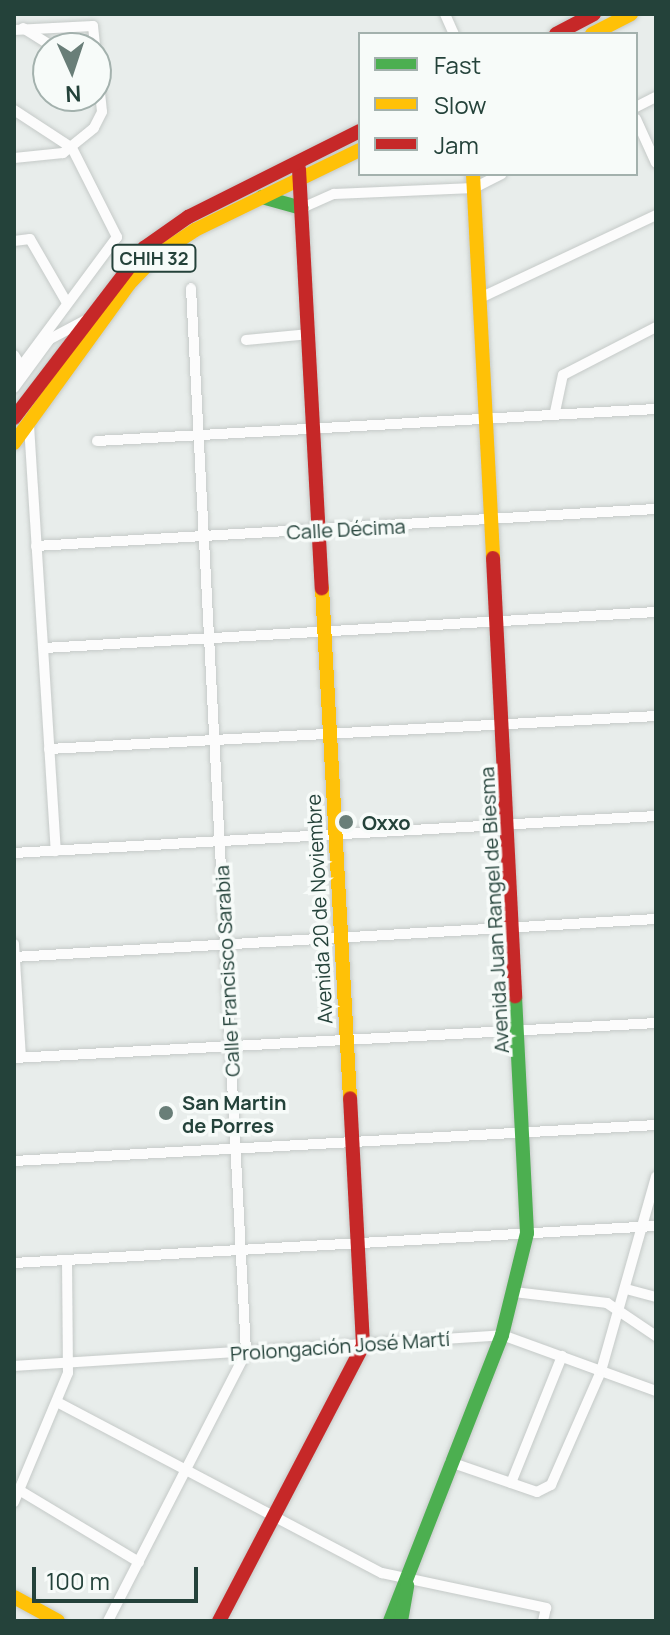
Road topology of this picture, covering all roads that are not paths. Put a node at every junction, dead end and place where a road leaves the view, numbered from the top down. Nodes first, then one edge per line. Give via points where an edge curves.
1 (594, 14) edge
2 (626, 15) edge
3 (19, 29) edge
4 (94, 32) edge
5 (560, 32) edge
6 (596, 32) edge
7 (656, 97) edge
8 (638, 106) edge
9 (14, 110) edge
10 (101, 112) edge
11 (638, 123) edge
12 (358, 132) edge
13 (72, 148) junction
14 (358, 151) edge
15 (14, 158) edge
16 (298, 161) junction
17 (656, 163) edge
18 (494, 176) edge
19 (300, 178) junction
20 (474, 181) edge
21 (261, 197) junction
22 (302, 208) junction
23 (656, 215) edge
24 (14, 241) edge
25 (191, 288) dead end
26 (480, 298) junction
27 (67, 303) junction
28 (85, 320) junction
29 (656, 327) edge
30 (310, 334) junction
31 (246, 340) dead end
32 (14, 355) edge
33 (20, 372) edge
34 (14, 388) edge
35 (25, 403) junction
36 (656, 409) edge
37 (555, 412) junction
38 (486, 416) junction
39 (14, 418) edge
40 (29, 425) junction
41 (314, 426) junction
42 (199, 435) junction
43 (97, 441) dead end
44 (14, 443) edge
45 (656, 509) edge
46 (493, 520) junction
47 (320, 530) junction
48 (205, 537) junction
49 (36, 546) junction
50 (656, 612) edge
51 (499, 621) junction
52 (325, 631) junction
53 (210, 637) junction
54 (44, 648) junction
55 (656, 716) edge
56 (505, 725) junction
57 (330, 734) junction
58 (215, 740) junction
59 (49, 749) junction
60 (656, 816) edge
61 (509, 826) junction
62 (336, 835) junction
63 (221, 842) junction
64 (56, 851) junction
65 (14, 853) edge
66 (656, 919) edge
67 (513, 928) junction
68 (340, 938) junction
69 (14, 944) edge
70 (225, 944) junction
71 (14, 957) edge
72 (656, 1023) edge
73 (520, 1029) junction
74 (345, 1040) junction
75 (230, 1046) junction
76 (18, 1058) edge
77 (656, 1125) edge
78 (524, 1132) junction
79 (352, 1143) junction
80 (237, 1147) junction
81 (14, 1161) edge
82 (656, 1177) edge
83 (656, 1226) edge
84 (643, 1227) junction
85 (527, 1233) junction
86 (358, 1243) junction
87 (242, 1250) junction
88 (67, 1260) junction
89 (14, 1263) edge
90 (626, 1289) junction
91 (514, 1292) junction
92 (656, 1297) edge
93 (620, 1308) junction
94 (502, 1335) junction
95 (656, 1336) edge
96 (363, 1345) junction
97 (246, 1352) junction
98 (562, 1356) junction
99 (69, 1362) junction
100 (14, 1366) edge
101 (601, 1371) junction
102 (656, 1391) edge
103 (57, 1402) junction
104 (450, 1462) junction
105 (187, 1472) junction
106 (511, 1483) junction
107 (19, 1490) junction
108 (14, 1502) edge
109 (275, 1519) junction
110 (139, 1562) junction
111 (406, 1582) junction
112 (14, 1597) edge
113 (58, 1621) edge
114 (108, 1621) edge
115 (219, 1621) edge
116 (380, 1621) edge
117 (390, 1621) edge
118 (401, 1621) edge
119 (543, 1621) edge

1 - 5 street
2 - 6 street
3 - 4 street via 93,26
7 - 8 street
9 - 13 street
10 - 13 street
11 - 17 street
12 - 16 street, CHIH 32
13 - 15 street via 51,156
13 - 27 street via 117,240
14 - 19 street, CHIH 32
16 - 19 street, Avenida 20 de Noviembre
16 - 28 street, CHIH 32 via 168,229 130,262
18 - 20 street
19 - 21 street, CHIH 32
19 - 22 street, Avenida 20 de Noviembre
20 - 22 street via 334,194
20 - 26 street, Avenida Juan Rangel de Biesma
21 - 22 street
21 - 40 street, CHIH 32 via 190,232 144,267
22 - 30 street, Avenida 20 de Noviembre
23 - 26 street
24 - 27 street via 27,237
25 - 42 street, Calle Francisco Sarabia
26 - 38 street, Avenida Juan Rangel de Biesma
27 - 33 street
28 - 33 street via 56,333
28 - 35 street, CHIH 32
29 - 37 street via 563,375
30 - 31 street
30 - 41 street, Avenida 20 de Noviembre
32 - 33 street
33 - 34 street
35 - 39 street, CHIH 32
35 - 40 street
36 - 37 street
37 - 38 street
38 - 41 street
38 - 46 street, Avenida Juan Rangel de Biesma
40 - 44 street, CHIH 32
40 - 49 street
41 - 42 street
41 - 47 street, Avenida 20 de Noviembre
42 - 43 street
42 - 48 street, Calle Francisco Sarabia
45 - 46 street, Calle Décima
46 - 47 street, Calle Décima
46 - 51 street, Avenida Juan Rangel de Biesma
47 - 48 street, Calle Décima
47 - 52 street, Avenida 20 de Noviembre
48 - 49 street, Calle Décima
48 - 53 street, Calle Francisco Sarabia
49 - 54 street
50 - 51 street
51 - 52 street
51 - 56 street, Avenida Juan Rangel de Biesma
52 - 53 street
52 - 57 street, Avenida 20 de Noviembre
53 - 54 street
53 - 58 street, Calle Francisco Sarabia
54 - 59 street
55 - 56 street
56 - 57 street
56 - 61 street, Avenida Juan Rangel de Biesma
57 - 58 street
57 - 62 street, Avenida 20 de Noviembre
58 - 59 street
58 - 63 street, Calle Francisco Sarabia
59 - 64 street
60 - 61 street
61 - 62 street
61 - 67 street, Avenida Juan Rangel de Biesma
62 - 63 street
62 - 68 street, Avenida 20 de Noviembre
63 - 64 street
63 - 70 street, Calle Francisco Sarabia
64 - 65 street
66 - 67 street
67 - 68 street
67 - 73 street, Avenida Juan Rangel de Biesma
68 - 70 street
68 - 74 street, Avenida 20 de Noviembre
69 - 71 street
70 - 71 street
70 - 75 street, Calle Francisco Sarabia
71 - 76 street
72 - 73 street
73 - 74 street
73 - 78 street, Avenida Juan Rangel de Biesma
74 - 75 street
74 - 79 street, Avenida 20 de Noviembre
75 - 76 street
75 - 80 street, Calle Francisco Sarabia
77 - 78 street
78 - 79 street
78 - 85 street, Avenida Juan Rangel de Biesma
79 - 80 street
79 - 86 street, Avenida 20 de Noviembre
80 - 81 street
80 - 87 street, Calle Francisco Sarabia
82 - 84 street
83 - 84 street
84 - 85 street
84 - 90 street
85 - 86 street
85 - 91 street, Avenida Juan Rangel de Biesma
86 - 87 street
86 - 96 street, Avenida 20 de Noviembre
87 - 88 street
87 - 97 street, Calle Francisco Sarabia
88 - 89 street
88 - 99 street
90 - 92 street
90 - 93 street
91 - 93 street
91 - 94 street, Avenida Juan Rangel de Biesma
93 - 95 street
93 - 101 street
94 - 96 street, Prolongación José Martí
94 - 98 street, Prolongación José Martí
94 - 104 street, Avenida Juan Rangel de Biesma
96 - 97 street, Prolongación José Martí
96 - 109 street, Avenida 20 de Noviembre
97 - 99 street, Prolongación José Martí
97 - 105 street, Calle Francisco Sarabia
98 - 101 street, Prolongación José Martí
98 - 106 street
99 - 100 street, Prolongación José Martí
99 - 103 street
101 - 102 street, Prolongación José Martí
101 - 106 street via 551,1485 539,1492
103 - 105 street
103 - 107 street
104 - 106 street
104 - 111 street, Avenida Juan Rangel de Biesma
105 - 109 street
105 - 110 street, Calle Francisco Sarabia
107 - 108 street
107 - 110 street
109 - 111 street
109 - 115 street, Avenida 20 de Noviembre
110 - 114 street, Calle Francisco Sarabia
111 - 116 street via 391,1592
111 - 117 street, Avenida Juan Rangel de Biesma
111 - 118 street via 409,1597
111 - 119 street via 546,1608
112 - 113 street

